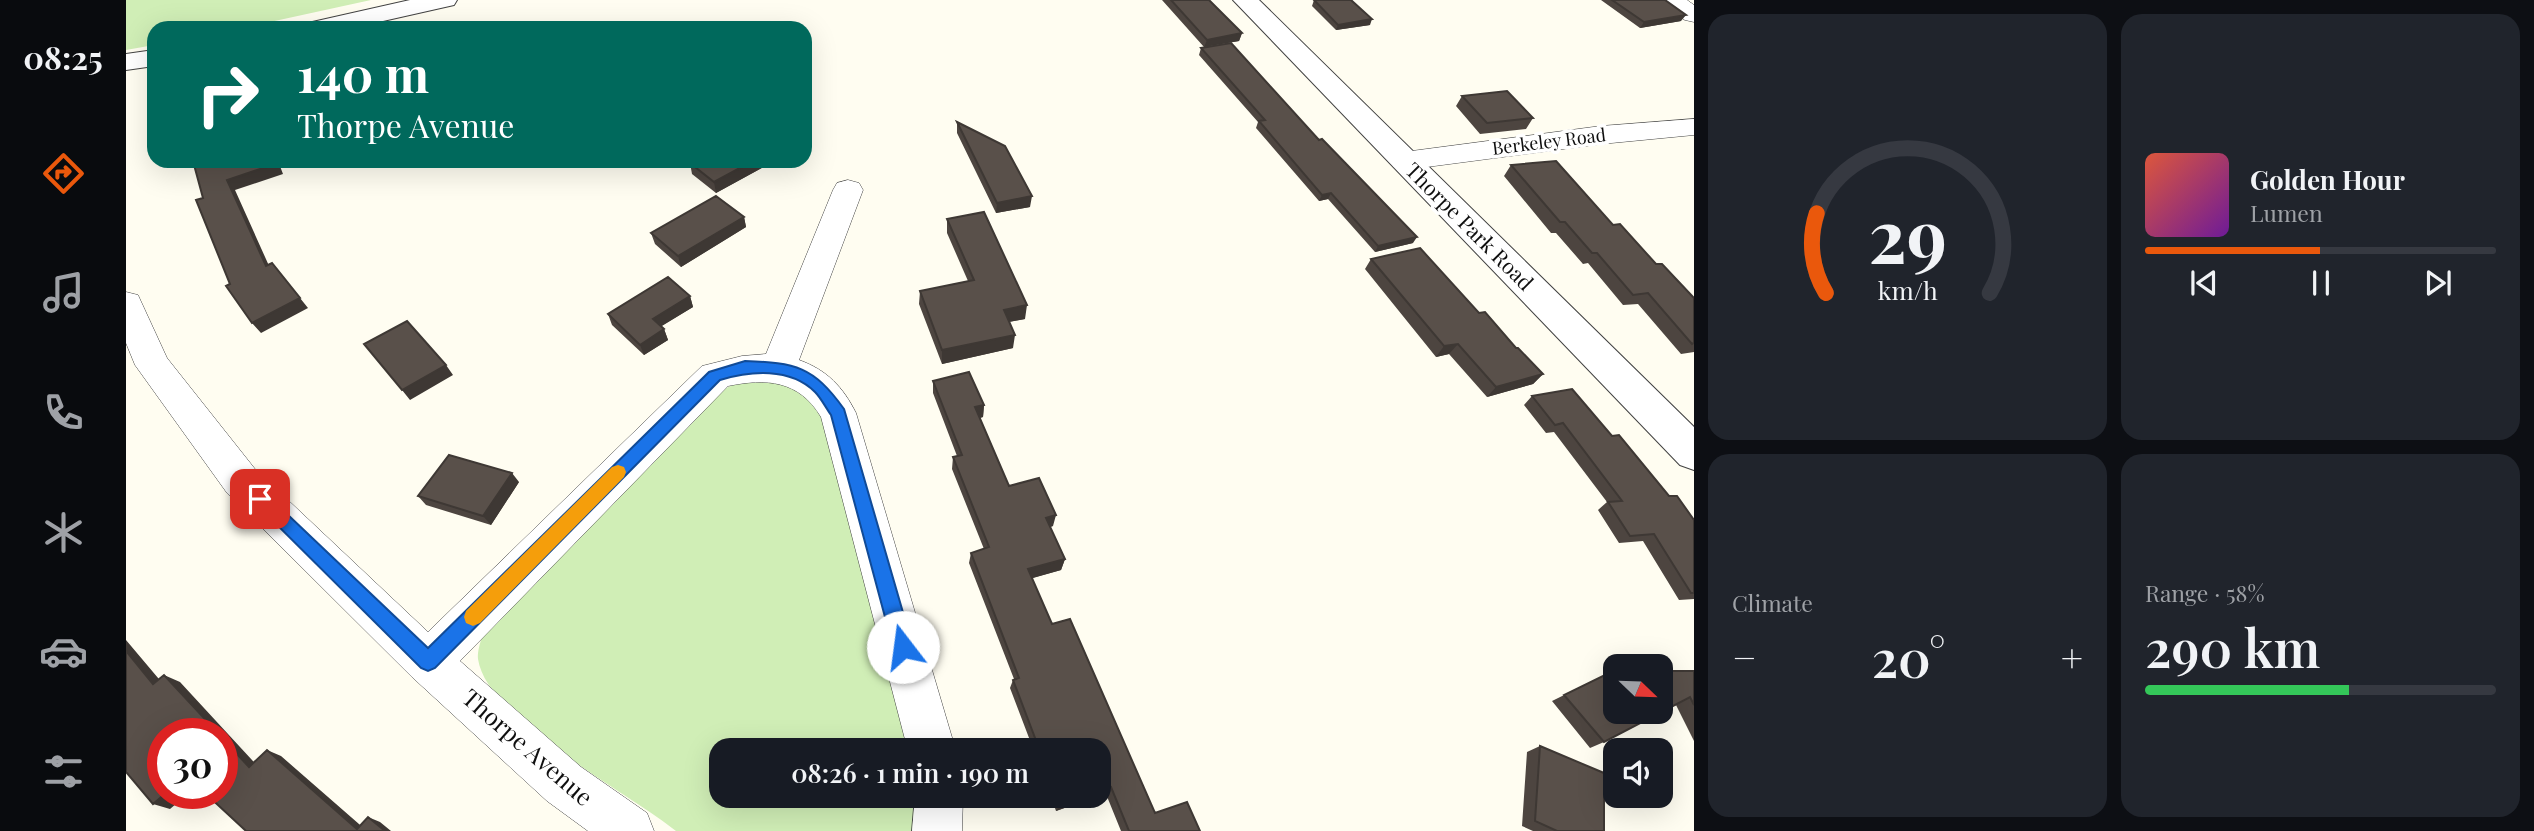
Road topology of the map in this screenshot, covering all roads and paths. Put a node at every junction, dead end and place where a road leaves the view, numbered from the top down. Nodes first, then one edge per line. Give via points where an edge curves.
1 (445, 0) edge
2 (1245, 0) edge
3 (1670, 0) edge
4 (1694, 16) edge
5 (349, 21) edge
6 (147, 59) edge
7 (126, 62) edge
8 (1694, 127) edge
9 (1404, 161) junction
10 (848, 190) dead end
11 (126, 304) edge
12 (778, 368) junction
13 (1694, 453) edge
14 (428, 662) junction
15 (928, 738) edge
16 (938, 808) edge
17 (629, 831) edge
18 (937, 831) edge

1 - 5 street
2 - 9 street, Thorpe Park Road
3 - 4 street
6 - 7 street
8 - 9 street, Berkeley Road
9 - 13 street, Thorpe Park Road
10 - 12 street
11 - 14 street, Thorpe Avenue via 153,365 241,481
12 - 14 street via 745,366 715,376
12 - 15 street via 796,372 820,387 838,413
14 - 17 street, Thorpe Avenue via 564,784
16 - 18 street

